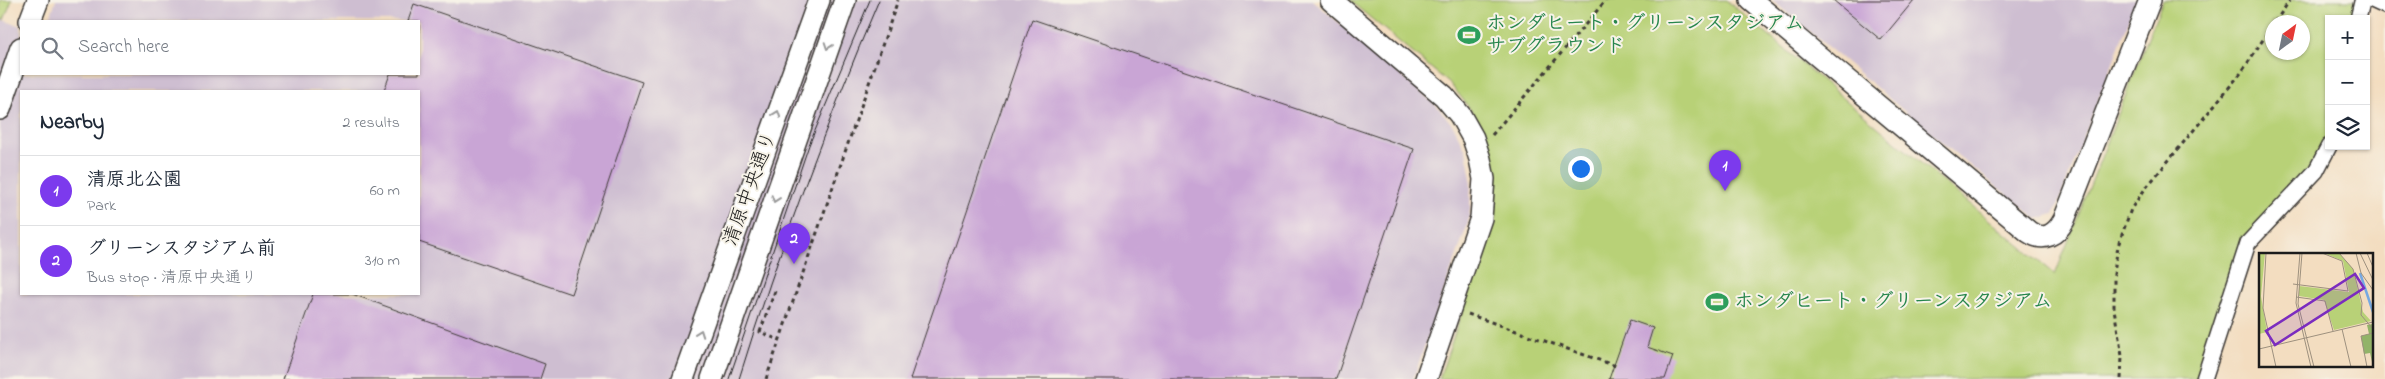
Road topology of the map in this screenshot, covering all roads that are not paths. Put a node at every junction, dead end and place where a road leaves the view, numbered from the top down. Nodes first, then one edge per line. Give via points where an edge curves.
1 (38, 0) edge
2 (818, 0) edge
3 (845, 0) edge
4 (1331, 0) edge
5 (1751, 0) edge
6 (2150, 0) edge
7 (2364, 0) edge
8 (2372, 0) edge
9 (2385, 6) edge
10 (2359, 15) edge
11 (30, 20) edge
12 (20, 51) edge
13 (0, 109) edge
14 (2327, 150) edge
15 (683, 379) edge
16 (712, 379) edge
17 (1426, 379) edge
18 (2204, 379) edge

1 - 11 street
15 -> 2 street, 清原中央通り
3 -> 16 street, 清原中央通り
4 - 17 street via 1444,96 1460,115 1480,159 1484,189 1481,218
5 - 6 street via 2029,232 2043,238 2053,234 2064,220
7 - 10 street
8 - 9 street
12 - 13 street
14 - 18 street via 2316,171 2248,243

